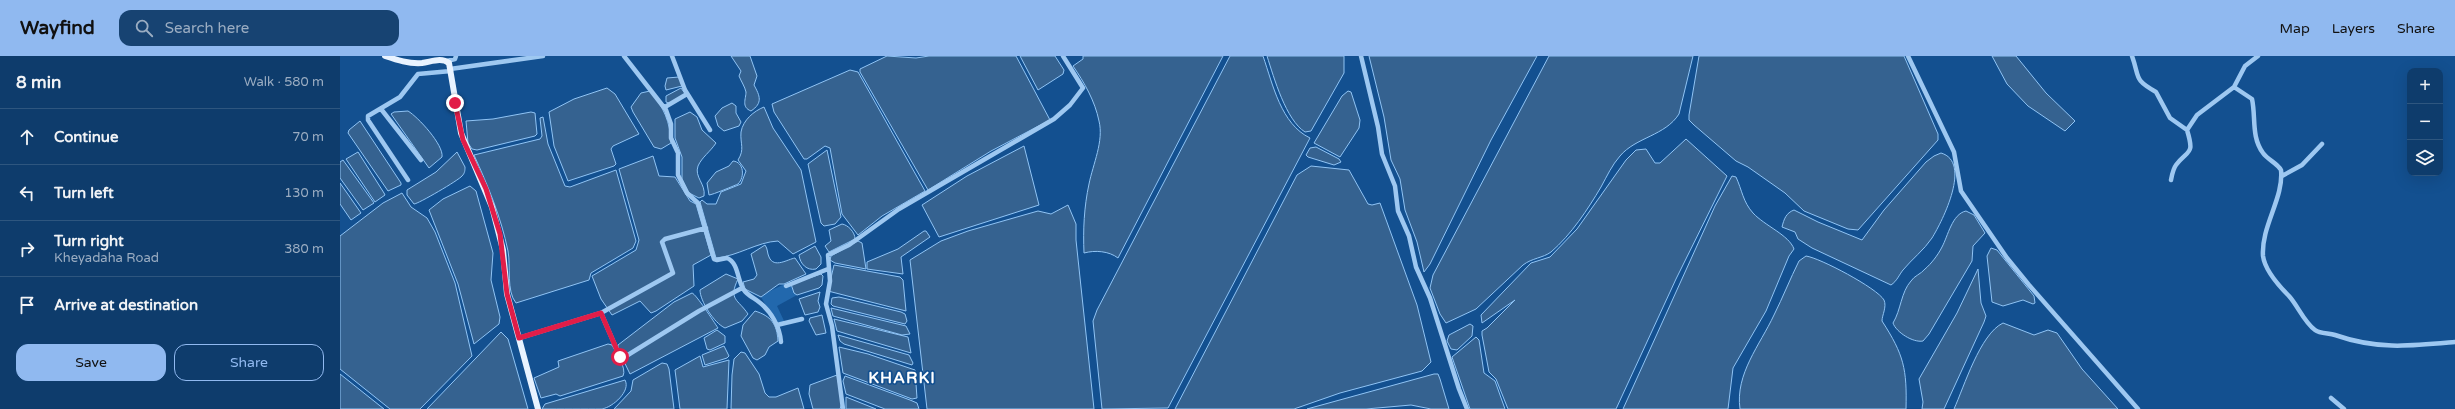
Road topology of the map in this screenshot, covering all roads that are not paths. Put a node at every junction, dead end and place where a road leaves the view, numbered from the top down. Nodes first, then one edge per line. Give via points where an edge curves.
1 (385, 56) edge
2 (456, 56) edge
3 (542, 56) edge
4 (624, 56) edge
5 (672, 56) edge
6 (1063, 56) edge
7 (1361, 56) edge
8 (1908, 56) edge
9 (2132, 56) edge
10 (2258, 56) edge
11 (449, 66) junction
12 (2234, 87) junction
13 (687, 94) junction
14 (665, 107) junction
15 (380, 109) junction
16 (710, 130) dead end
17 (2187, 130) junction
18 (2322, 144) dead end
19 (421, 160) dead end
20 (2282, 176) junction
21 (408, 180) dead end
22 (2171, 180) dead end
23 (706, 228) junction
24 (828, 269) junction
25 (786, 286) dead end
26 (742, 288) junction
27 (601, 313) junction
28 (802, 319) dead end
29 (777, 326) junction
30 (519, 338) junction
31 (782, 342) dead end
32 (2455, 342) edge
33 (2331, 398) dead end
34 (538, 409) edge
35 (843, 409) edge
36 (1467, 409) edge
37 (2138, 409) edge
38 (2344, 409) edge

1 - 11 main road via 415,63 442,60
2 - 11 street
3 - 11 street
4 - 14 street
5 - 13 street
6 - 24 street via 1083,88 1060,115 882,219 849,245 828,255
7 - 36 street via 1382,154 1395,186 1398,211 1409,236 1416,267 1430,298 1458,389
8 - 37 street via 1954,152 1961,191 2007,258
9 - 17 street via 2140,82 2156,92 2170,118
10 - 12 street via 2245,66
11 - 15 street via 418,74 400,97
11 - 30 main road via 460,133 486,189 500,234 507,294
12 - 17 street via 2197,115
12 - 20 street via 2252,99 2258,143 2263,154 2280,168
13 - 14 street
13 - 16 street
14 - 23 street via 671,138 678,153 678,175 687,193 698,203
15 - 19 street
15 - 21 street via 370,114 368,120
17 - 22 street via 2190,151 2175,166
18 - 20 street via 2302,165
20 - 32 street via 2266,226 2263,256 2279,286 2295,303 2312,328 2347,340 2383,347
23 - 26 street via 714,259 727,258 732,261
23 - 27 street via 665,239 662,242 673,273
24 - 25 street
24 - 35 street via 830,282 826,304 832,326
26 - 27 street via 698,311 623,358 620,357
26 - 29 street via 762,304
27 - 30 street
28 - 29 street
29 - 31 street
30 - 34 main road
33 - 38 street

